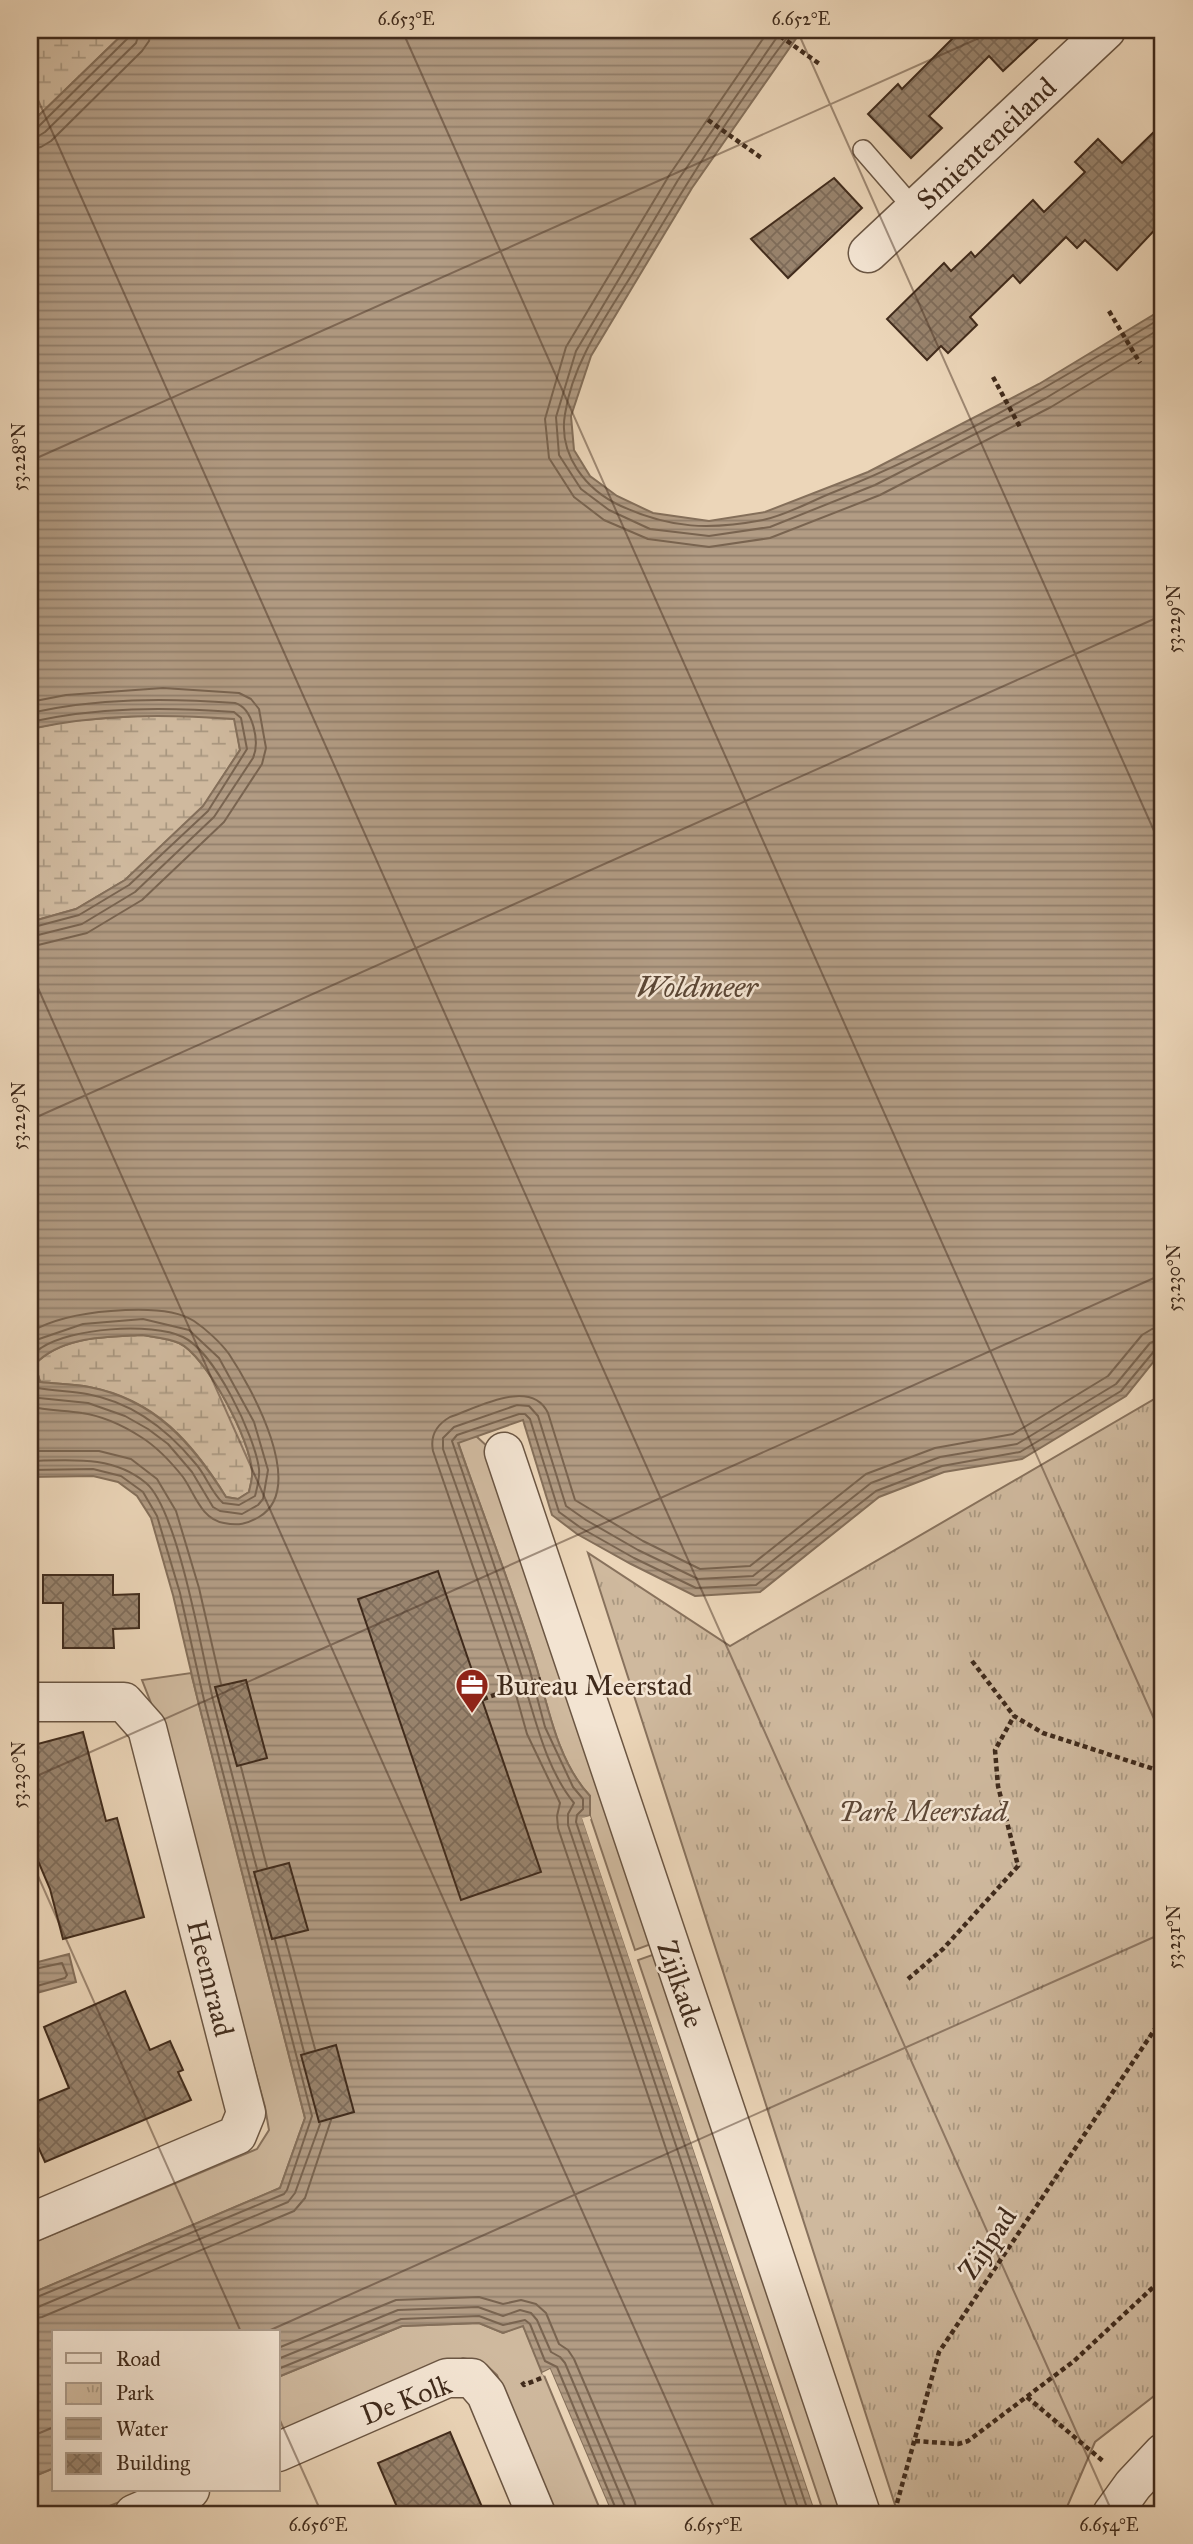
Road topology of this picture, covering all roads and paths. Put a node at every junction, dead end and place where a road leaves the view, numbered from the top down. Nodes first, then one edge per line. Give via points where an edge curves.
1 (1104, 30) edge
2 (773, 32) dead end
3 (821, 65) dead end
4 (708, 120) dead end
5 (863, 150) dead end
6 (763, 159) dead end
7 (915, 209) junction
8 (868, 253) dead end
9 (1109, 311) dead end
10 (1140, 363) dead end
11 (993, 377) dead end
12 (1021, 429) dead end
13 (504, 1452) dead end
14 (972, 1661) dead end
15 (539, 1680) dead end
16 (483, 1699) dead end
17 (30, 1702) edge
18 (1014, 1716) junction
19 (1163, 1772) edge
20 (908, 1979) dead end
21 (1163, 2017) edge
22 (30, 2223) edge
23 (1163, 2278) edge
24 (1027, 2397) junction
25 (915, 2441) junction
26 (280, 2451) edge
27 (1163, 2453) edge
28 (1108, 2466) dead end
29 (185, 2492) edge
30 (879, 2511) edge
31 (134, 2514) edge
32 (536, 2514) edge
33 (1112, 2514) edge

1 - 7 street, Smienteneiland
2 - 3 path
4 - 6 path
5 - 7 lane
7 - 8 street, Smienteneiland
9 - 10 path
11 - 12 path
13 - 30 street, Zijlkade
14 - 18 path
15 - 16 path
17 - 22 street, Heemraad via 124,1702 147,1728 246,2113 237,2135
18 - 19 path via 1043,1733
18 - 20 path via 995,1750 998,1787 1018,1866 943,1949
21 - 25 path, Zijlpad via 939,2352
23 - 24 path via 1074,2361
24 - 25 path via 968,2441
24 - 28 path
25 - 30 path, Zijlpad
26 - 32 street, De Kolk via 447,2378 472,2378 486,2395
27 - 33 street
29 - 31 street

